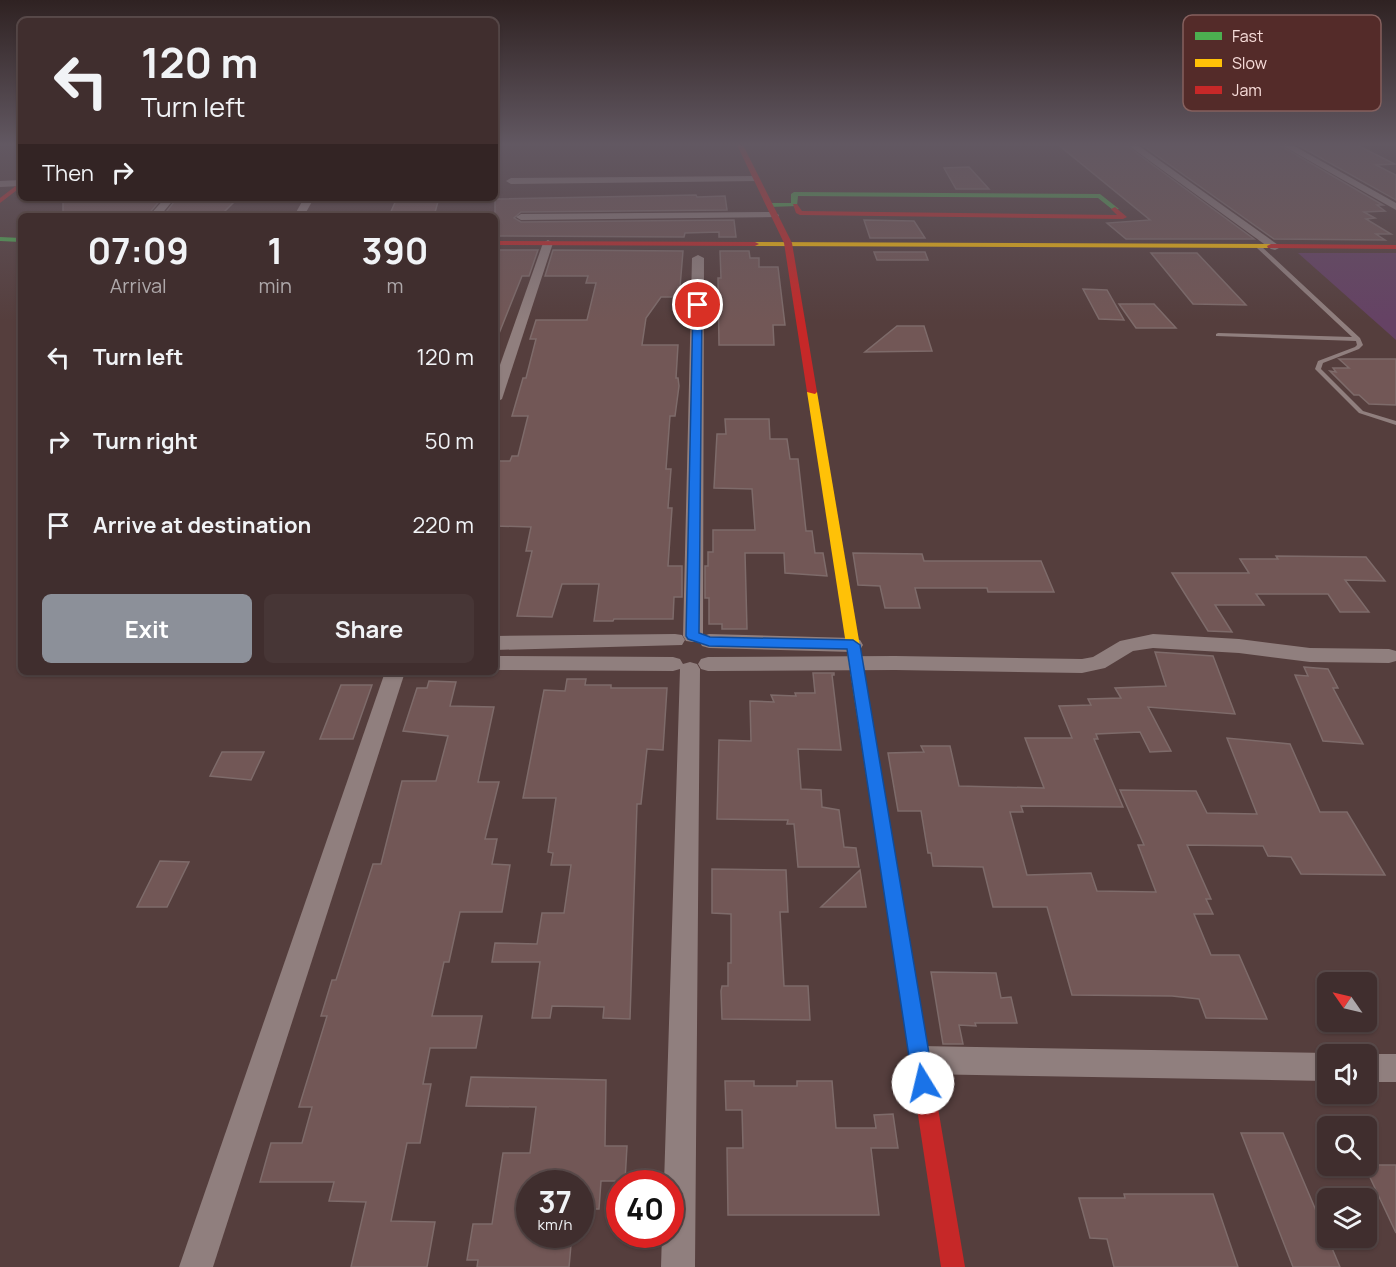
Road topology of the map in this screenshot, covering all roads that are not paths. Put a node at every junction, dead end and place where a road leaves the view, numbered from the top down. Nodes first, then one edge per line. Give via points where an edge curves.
1 (768, 202) edge
2 (1107, 202) edge
3 (1212, 202) edge
4 (795, 205) joint
5 (772, 210) junction
6 (521, 217) dead end
7 (0, 239) edge
8 (18, 240) edge
9 (498, 243) edge
10 (548, 243) junction
11 (788, 243) junction
12 (1258, 247) junction
13 (1275, 247) junction
14 (1396, 247) edge
15 (698, 258) dead end
16 (1218, 335) dead end
17 (1358, 339) junction
18 (498, 390) edge
19 (1396, 423) edge
20 (692, 639) junction
21 (498, 643) edge
22 (776, 643) junction
23 (854, 654) junction
24 (1389, 656) dead end
25 (498, 663) edge
26 (778, 663) junction
27 (690, 666) junction
28 (394, 675) edge
29 (920, 1060) junction
30 (1317, 1067) edge
31 (1377, 1068) edge
32 (1396, 1068) edge
33 (196, 1267) edge
34 (678, 1267) edge
35 (953, 1267) edge

1 - 5 street
2 - 4 street via 1123,217 800,213
3 - 13 street
4 - 5 street
5 - 6 street
5 - 11 street
7 - 8 street
9 - 10 street
10 - 11 street
10 - 18 street
11 - 12 street
11 - 23 street
12 - 13 street
12 - 17 lane
13 - 14 street
15 - 20 street
16 - 17 lane
17 - 19 lane via 1357,348 1320,362 1318,369 1361,412
20 - 21 street
20 - 22 street
20 - 27 street via 716,653
20 - 27 street via 667,652 668,658
22 - 23 street
22 - 26 street
23 - 24 street via 1082,666 1098,663 1127,646 1153,641 1310,655
23 - 26 street
23 - 29 street
25 - 27 street
26 - 27 street
27 - 34 street
28 - 33 street
29 - 30 street
29 - 35 street
31 - 32 street

